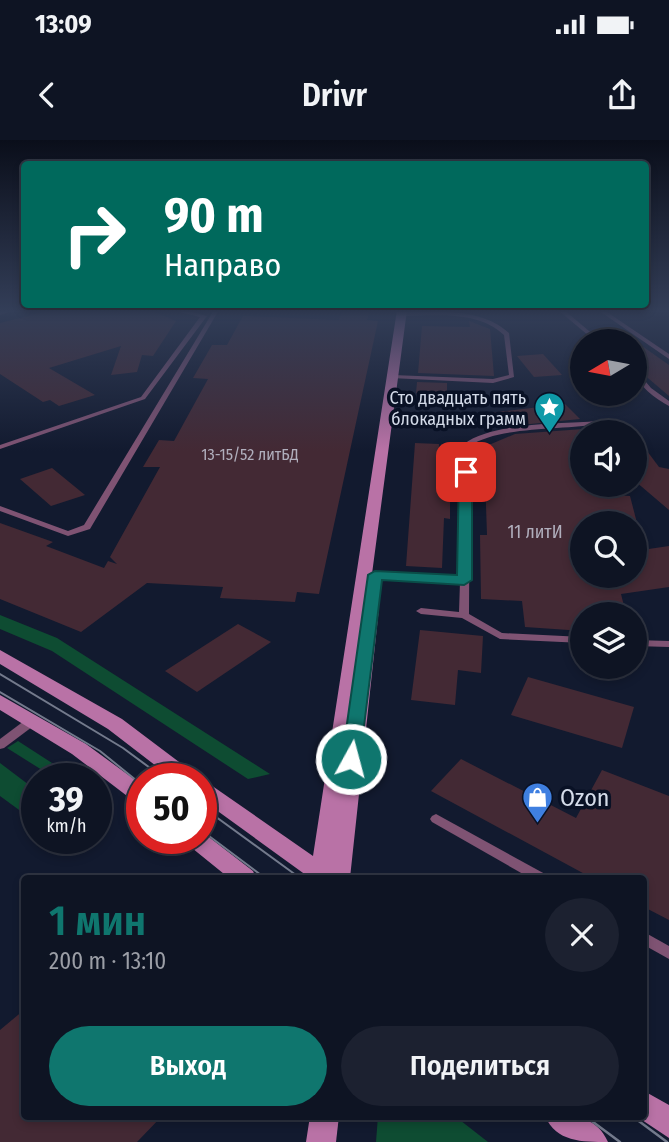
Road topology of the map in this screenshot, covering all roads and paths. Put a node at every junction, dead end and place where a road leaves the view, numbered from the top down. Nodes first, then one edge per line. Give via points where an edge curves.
1 (173, 357) edge
2 (189, 357) edge
3 (400, 357) edge
4 (510, 357) edge
5 (397, 377) junction
6 (648, 388) edge
7 (669, 404) edge
8 (570, 425) edge
9 (0, 447) edge
10 (0, 508) edge
11 (369, 575) junction
12 (464, 580) junction
13 (421, 611) dead end
14 (464, 615) junction
15 (570, 639) edge
16 (647, 643) edge
17 (669, 644) edge
18 (0, 656) edge
19 (0, 701) edge
20 (32, 720) junction
21 (0, 745) edge
22 (167, 763) edge
23 (126, 784) edge
24 (217, 799) edge
25 (436, 819) dead end
26 (215, 854) edge
27 (241, 875) edge
28 (323, 875) edge
29 (326, 875) edge
30 (535, 875) edge
31 (647, 940) edge
32 (669, 953) edge
33 (647, 1107) edge
34 (324, 1120) edge
35 (564, 1120) edge
36 (669, 1123) edge
37 (321, 1142) edge
38 (593, 1142) edge

1 - 9 lane via 143,398
2 - 10 lane via 87,527 68,534
3 - 5 main road
4 - 5 lane via 512,376 493,381
5 - 11 main road
6 - 7 lane
8 - 12 lane via 493,432 470,439 466,446
11 - 12 lane
11 - 29 main road
12 - 14 lane
13 - 14 lane
14 - 15 lane via 500,636
16 - 17 lane
18 - 22 main road via 115,724
19 - 20 main road
20 - 21 lane
20 - 23 main road
24 - 28 main road
25 - 30 lane
26 - 27 main road
31 - 32 lane
33 - 36 main road
34 - 37 main road
35 - 38 main road

